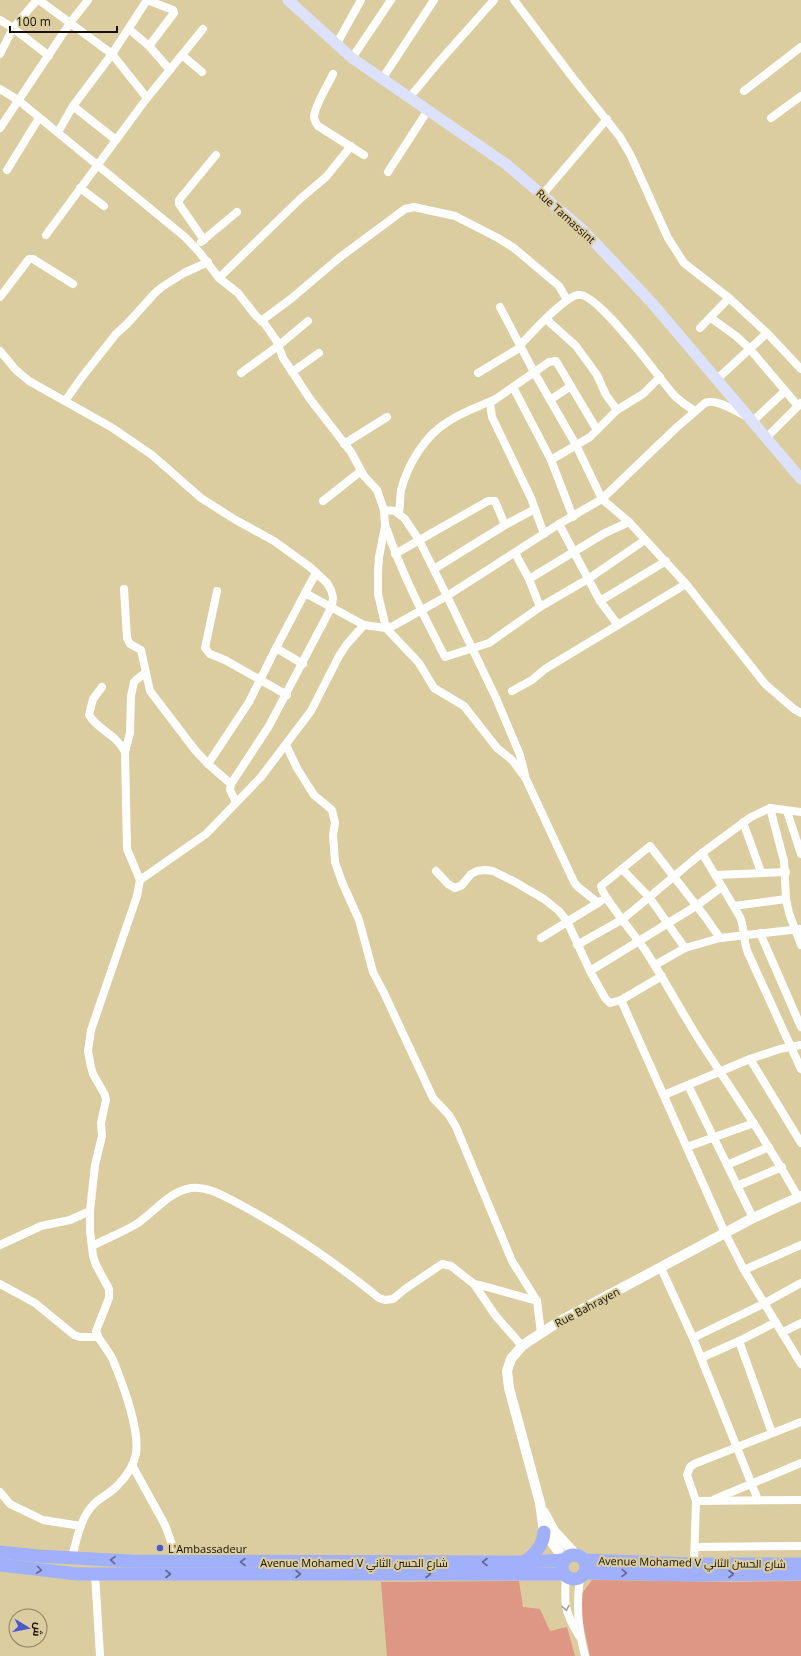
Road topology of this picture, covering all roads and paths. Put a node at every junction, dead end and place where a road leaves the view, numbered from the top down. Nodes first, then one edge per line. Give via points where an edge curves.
1 (38, 0) edge
2 (88, 0) edge
3 (288, 0) edge
4 (361, 0) edge
5 (391, 0) edge
6 (434, 0) edge
7 (494, 0) edge
8 (514, 0) edge
9 (0, 20) edge
10 (70, 23) junction
11 (13, 28) junction
12 (129, 29) junction
13 (203, 29) dead end
14 (336, 44) junction
15 (149, 46) junction
16 (801, 47) edge
17 (0, 54) edge
18 (112, 54) junction
19 (182, 55) junction
20 (48, 56) junction
21 (352, 58) junction
22 (170, 70) junction
23 (202, 72) dead end
24 (333, 74) dead end
25 (382, 80) junction
26 (0, 89) edge
27 (744, 91) dead end
28 (801, 96) edge
29 (147, 98) junction
30 (409, 98) junction
31 (18, 100) junction
32 (73, 106) junction
33 (428, 110) junction
34 (39, 118) junction
35 (771, 118) dead end
36 (606, 119) junction
37 (0, 128) edge
38 (58, 132) junction
39 (116, 140) junction
40 (351, 146) junction
41 (364, 154) dead end
42 (216, 155) dead end
43 (97, 164) junction
44 (7, 170) dead end
45 (388, 172) dead end
46 (80, 188) junction
47 (543, 194) junction
48 (104, 206) dead end
49 (237, 212) dead end
50 (46, 235) dead end
51 (204, 240) junction
52 (194, 247) junction
53 (208, 262) junction
54 (219, 278) junction
55 (73, 284) dead end
56 (0, 297) edge
57 (728, 298) junction
58 (567, 300) junction
59 (500, 307) dead end
60 (711, 318) junction
61 (546, 319) junction
62 (261, 321) junction
63 (308, 321) dead end
64 (700, 328) dead end
65 (768, 333) junction
66 (278, 346) junction
67 (520, 346) junction
68 (749, 348) junction
69 (0, 351) edge
70 (319, 353) dead end
71 (801, 368) edge
72 (292, 372) junction
73 (534, 372) junction
74 (241, 373) dead end
75 (478, 373) dead end
76 (660, 377) junction
77 (716, 380) junction
78 (571, 386) junction
79 (513, 387) junction
80 (785, 391) junction
81 (493, 400) junction
82 (550, 400) junction
83 (65, 401) junction
84 (799, 405) edge
85 (617, 410) junction
86 (695, 411) junction
87 (387, 417) dead end
88 (751, 420) junction
89 (597, 430) junction
90 (766, 438) junction
91 (344, 444) junction
92 (576, 445) junction
93 (550, 460) junction
94 (361, 471) junction
95 (801, 479) edge
96 (602, 499) junction
97 (323, 501) dead end
98 (535, 509) junction
99 (384, 510) junction
100 (399, 514) junction
101 (573, 517) junction
102 (629, 522) junction
103 (505, 524) junction
104 (559, 524) junction
105 (385, 526) junction
106 (544, 534) junction
107 (418, 540) junction
108 (645, 540) junction
109 (515, 552) junction
110 (574, 553) junction
111 (395, 554) junction
112 (666, 561) junction
113 (434, 569) junction
114 (316, 572) junction
115 (588, 578) junction
116 (529, 579) junction
117 (686, 584) junction
118 (124, 589) dead end
119 (217, 591) dead end
120 (305, 593) junction
121 (447, 596) junction
122 (600, 601) junction
123 (332, 606) junction
124 (540, 608) junction
125 (422, 611) junction
126 (364, 625) junction
127 (618, 625) junction
128 (386, 628) junction
129 (472, 647) junction
130 (276, 648) junction
131 (303, 664) junction
132 (145, 673) junction
133 (259, 679) junction
134 (102, 687) dead end
135 (512, 691) dead end
136 (286, 695) junction
137 (801, 713) edge
138 (286, 745) junction
139 (125, 752) junction
140 (208, 764) junction
141 (526, 779) junction
142 (231, 784) junction
143 (236, 802) junction
144 (770, 808) junction
145 (787, 811) junction
146 (801, 812) edge
147 (743, 822) junction
148 (702, 854) junction
149 (801, 854) edge
150 (622, 869) junction
151 (436, 871) dead end
152 (761, 872) junction
153 (786, 872) junction
154 (716, 875) junction
155 (673, 878) junction
156 (140, 880) junction
157 (722, 887) junction
158 (648, 897) junction
159 (607, 899) junction
160 (786, 899) junction
161 (597, 902) junction
162 (696, 906) junction
163 (734, 906) junction
164 (623, 919) junction
165 (567, 921) junction
166 (666, 923) junction
167 (798, 929) edge
168 (760, 933) junction
169 (744, 935) junction
170 (541, 938) dead end
171 (720, 938) junction
172 (638, 940) junction
173 (577, 945) junction
174 (801, 945) edge
175 (685, 948) junction
176 (655, 965) junction
177 (590, 971) junction
178 (662, 976) junction
179 (621, 1000) junction
180 (801, 1027) edge
181 (801, 1045) edge
182 (790, 1047) junction
183 (750, 1059) junction
184 (801, 1068) edge
185 (720, 1073) junction
186 (688, 1085) junction
187 (664, 1095) junction
188 (754, 1123) junction
189 (715, 1138) junction
190 (801, 1143) edge
191 (686, 1147) junction
192 (769, 1147) junction
193 (728, 1165) junction
194 (782, 1167) junction
195 (737, 1186) junction
196 (800, 1196) edge
197 (90, 1211) junction
198 (753, 1218) junction
199 (726, 1233) junction
200 (0, 1244) edge
201 (801, 1245) edge
202 (92, 1246) junction
203 (661, 1268) junction
204 (744, 1270) junction
205 (801, 1283) edge
206 (0, 1284) edge
207 (474, 1284) junction
208 (537, 1301) junction
209 (763, 1304) junction
210 (776, 1322) junction
211 (801, 1323) edge
212 (782, 1332) junction
213 (541, 1333) junction
214 (98, 1337) junction
215 (693, 1338) junction
216 (739, 1341) junction
217 (522, 1346) junction
218 (701, 1358) junction
219 (801, 1364) edge
220 (801, 1422) edge
221 (772, 1433) junction
222 (737, 1448) junction
223 (801, 1463) edge
224 (132, 1465) junction
225 (750, 1484) junction
226 (0, 1492) edge
227 (758, 1500) junction
228 (801, 1500) edge
229 (696, 1501) junction
230 (711, 1501) junction
231 (540, 1503) junction
232 (81, 1526) junction
233 (544, 1532) junction
234 (801, 1546) edge
235 (695, 1547) junction
236 (0, 1552) edge
237 (72, 1557) junction
238 (178, 1562) junction
239 (524, 1562) junction
240 (694, 1564) junction
241 (801, 1564) edge
242 (0, 1565) edge
243 (578, 1565) junction
244 (95, 1574) junction
245 (801, 1574) edge
246 (565, 1575) junction
247 (580, 1636) junction
248 (100, 1656) edge
249 (585, 1656) edge

1 - 10 street
1 - 11 street
2 - 10 street
3 - 14 main road, Rue Tamassint
4 - 14 street
5 - 21 street
6 - 25 street
7 - 30 street
8 - 36 street
9 - 11 street
10 - 18 street
10 - 20 street
11 - 17 street
11 - 20 street
12 - 15 street
12 - 15 street via 147,0 173,10 172,18
12 - 18 street
13 - 19 street
14 - 21 main road, Rue Tamassint
15 - 22 street
16 - 27 street
18 - 29 street
18 - 32 street
19 - 22 street
19 - 23 street
20 - 31 street
21 - 25 main road, Rue Tamassint
22 - 29 street
24 - 40 street via 314,117 318,126
25 - 30 main road, Rue Tamassint
26 - 31 street
28 - 35 street
29 - 39 street
30 - 33 main road, Rue Tamassint
31 - 34 street
31 - 37 street
32 - 38 street
32 - 39 street
33 - 45 street
33 - 47 main road, Rue Tamassint via 506,164
34 - 38 street
34 - 44 street
36 - 47 street
36 - 57 street via 631,156 673,248 684,263
38 - 43 street
39 - 43 street
40 - 41 street
40 - 54 street via 326,177
42 - 51 street via 179,200 179,204
43 - 46 street
43 - 52 street
46 - 48 street
46 - 50 street
47 - 77 main road, Rue Tamassint via 584,230 652,303
49 - 51 street
51 - 52 street
52 - 53 street
53 - 54 street
53 - 83 street via 184,273 154,294 116,334
54 - 62 street via 238,293
55 - 56 street via 29,259
57 - 60 street
57 - 65 street
58 - 61 street
58 - 62 street via 559,286 514,248 498,238 455,216 414,207 405,209 351,249
58 - 76 street via 580,294 602,308
59 - 67 street
60 - 64 street
60 - 68 street
61 - 67 street
61 - 85 street via 576,346 597,375 606,395
62 - 66 street
63 - 66 street
65 - 68 street
65 - 71 street
66 - 72 street
66 - 74 street
67 - 73 street
67 - 75 street
68 - 77 street
68 - 80 street
69 - 83 street via 29,381
70 - 72 street
72 - 91 street
73 - 78 street via 549,362 556,361
73 - 79 street
73 - 82 street
76 - 85 street via 643,394
76 - 86 street via 674,395
77 - 88 main road, Rue Tamassint
78 - 82 street
78 - 89 street
79 - 81 street
79 - 93 street
80 - 84 street
80 - 88 street
81 - 98 street via 490,403 492,417
81 - 100 street via 448,421 416,454 401,491
82 - 92 street
83 - 114 street via 111,427 146,451 201,498 274,542
84 - 90 street
85 - 89 street
86 - 88 street via 710,400
86 - 96 street
87 - 91 street
88 - 90 main road, Rue Tamassint
89 - 92 street
90 - 95 main road, Rue Tamassint
91 - 94 street
92 - 93 street
92 - 96 street
93 - 101 street
94 - 97 street
94 - 99 street via 377,490
96 - 101 street
96 - 102 street
98 - 103 street
98 - 106 street
99 - 100 street
99 - 105 street
100 - 107 street
101 - 104 street
102 - 108 street
102 - 110 street via 605,533
103 - 107 street via 496,501 488,501
103 - 113 street
104 - 106 street
104 - 110 street
105 - 111 street
105 - 128 street via 379,557 378,594
106 - 109 street
107 - 111 street
107 - 113 street
108 - 112 street
108 - 115 street
109 - 116 street
109 - 121 street
110 - 115 street
110 - 116 street
111 - 125 street
112 - 117 street
112 - 122 street
113 - 121 street
114 - 120 street
114 - 123 street via 331,590
115 - 122 street
115 - 124 street
116 - 124 street
117 - 127 street
117 - 137 street via 765,684
118 - 132 street via 127,638 130,644 141,650
119 - 133 street via 205,648 210,654
120 - 123 street
120 - 130 street
121 - 125 street
121 - 129 street
122 - 127 street
123 - 126 street
123 - 131 street
124 - 129 street via 489,643
125 - 128 street
125 - 129 street via 445,657
126 - 128 street
126 - 138 street via 340,656 311,711
127 - 135 street
128 - 141 street via 419,663 434,688 464,706 497,748 512,760
129 - 141 street via 520,754
130 - 131 street
130 - 133 street
131 - 136 street
132 - 139 street via 136,680 131,696 130,733
132 - 140 street via 150,691
133 - 136 street
133 - 140 street via 249,702
134 - 139 street via 94,699 89,715 98,726 120,743
136 - 142 street
138 - 143 street via 261,777
138 - 208 street via 314,795 332,810 335,823 334,862 359,920 373,972 433,1098 456,1127 512,1261
139 - 156 street via 127,849
140 - 142 street
141 - 161 street via 574,882
142 - 143 street via 230,790
143 - 156 street via 206,834
144 - 145 street
144 - 147 street
144 - 153 street
145 - 146 street
145 - 149 street
147 - 148 street
147 - 152 street
148 - 154 street
148 - 155 street
150 - 155 street via 650,846
150 - 158 street
150 - 159 street via 602,886
151 - 165 street via 455,888 477,871 493,872 544,899
152 - 153 street
152 - 154 street
153 - 160 street
154 - 157 street
155 - 158 street
155 - 162 street
156 - 197 street via 137,896 88,1042 93,1074 106,1100
157 - 162 street
157 - 163 street
158 - 164 street
158 - 166 street
159 - 161 street
159 - 164 street
160 - 163 street
160 - 167 street via 789,913
161 - 165 street
162 - 166 street
162 - 171 street
163 - 169 street via 742,922
164 - 172 street
164 - 173 street
165 - 170 street
165 - 173 street
166 - 172 street
166 - 175 street
167 - 168 street
167 - 174 street
168 - 169 street
168 - 180 street
169 - 171 street
169 - 182 street via 748,953
171 - 175 street
172 - 176 street
172 - 177 street
173 - 177 street
175 - 176 street
176 - 178 street
177 - 179 street via 607,1001 613,1003
178 - 179 street
178 - 185 street
179 - 187 street
181 - 182 street
182 - 183 street
182 - 184 street
183 - 185 street
183 - 190 street
185 - 186 street
185 - 188 street
186 - 187 street
186 - 189 street
187 - 191 street
188 - 189 street
188 - 192 street
189 - 191 street
189 - 193 street
191 - 199 street
192 - 193 street
192 - 194 street
193 - 195 street
194 - 195 street
194 - 196 street
195 - 198 street
196 - 198 street, Rue Bahrayen
197 - 200 street via 70,1220 41,1226
197 - 202 street
198 - 199 street, Rue Bahrayen
199 - 203 street, Rue Bahrayen
199 - 204 street
201 - 204 street
202 - 207 street via 138,1223 176,1194 190,1188 203,1188 212,1190 262,1216 316,1249 379,1298 393,1299 442,1264 451,1266
202 - 214 street via 96,1266 108,1289 109,1298 96,1331
203 - 213 street, Rue Bahrayen
203 - 215 street
204 - 209 street
205 - 209 street
206 - 214 street via 35,1303 74,1335
207 - 208 street
207 - 217 street via 495,1315
208 - 213 street
209 - 210 street
209 - 215 street
210 - 212 street
210 - 216 street
211 - 212 street
212 - 219 street
213 - 217 street, Rue Bahrayen
214 - 224 street via 112,1358 132,1419 136,1438 136,1454
215 - 218 street
216 - 218 street
216 - 221 street
217 - 231 street, Rue Bahrayen via 511,1359 506,1371
218 - 222 street
220 - 221 street
221 - 222 street
222 - 225 street
222 - 229 street via 690,1467 687,1475
223 - 225 street
224 - 232 street via 128,1475 115,1489 94,1504
224 - 238 street via 165,1525
225 - 227 street
225 - 230 street
226 - 232 street via 10,1504 43,1520
227 - 228 street
227 - 230 street
229 - 230 street
229 - 235 street
231 - 233 street, Rue Bahrayen
231 - 243 street, Rue Bahrayen via 554,1531
232 - 237 street
233 - 239 highway via 542,1544
233 - 243 street, Rue Bahrayen
234 - 235 street
235 - 240 street
236 - 237 highway, Avenue Mohamed V شارع الحسن الثاني
238 -> 237 highway, Avenue Mohamed V شارع الحسن الثاني
239 -> 238 highway, Avenue Mohamed V شارع الحسن الثاني
239 - 243 highway, Avenue Mohamed V شارع الحسن الثاني
240 - 241 highway, Avenue Mohamed V شارع الحسن الثاني
240 - 243 highway, Avenue Mohamed V شارع الحسن الثاني
242 -> 244 highway, Avenue Mohamed V شارع الحسن الثاني
243 -> 245 highway, Avenue Mohamed V شارع الحسن الثاني via 692,1575
243 - 246 highway via 562,1567
243 - 247 street
244 -> 246 highway, Avenue Mohamed V شارع الحسن الثاني
244 - 248 street
246 -> 247 street via 568,1618
247 - 249 street

